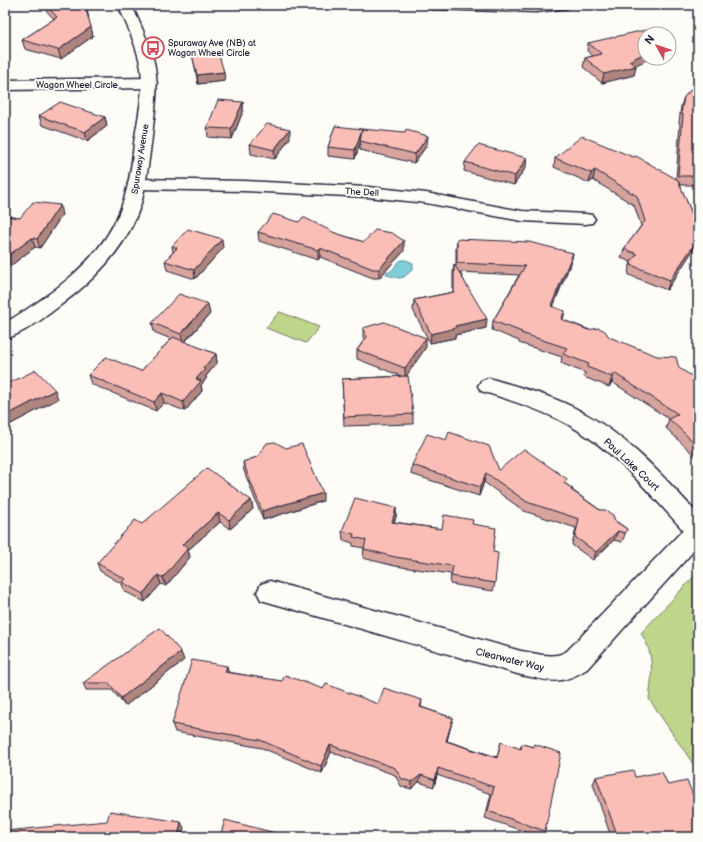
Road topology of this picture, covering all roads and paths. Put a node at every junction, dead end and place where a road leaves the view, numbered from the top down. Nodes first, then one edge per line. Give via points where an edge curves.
1 (125, 5) edge
2 (432, 5) edge
3 (563, 5) edge
4 (149, 84) junction
5 (5, 85) edge
6 (136, 184) junction
7 (586, 218) dead end
8 (5, 332) edge
9 (490, 386) dead end
10 (698, 530) edge
11 (270, 592) dead end

1 - 4 street, Spuraway Avenue via 147,61
2 - 3 street via 536,8
4 - 5 street, Wagon Wheel Circle
4 - 6 street, Spuraway Avenue
6 - 7 street, The Dell via 368,192 426,198 522,216
6 - 8 street, Spuraway Avenue via 126,220 106,251 58,297
9 - 10 street, Paul Lake Court via 548,406 588,427 619,450
10 - 11 street, Clearwater Way via 577,660 566,667 555,669 521,663

